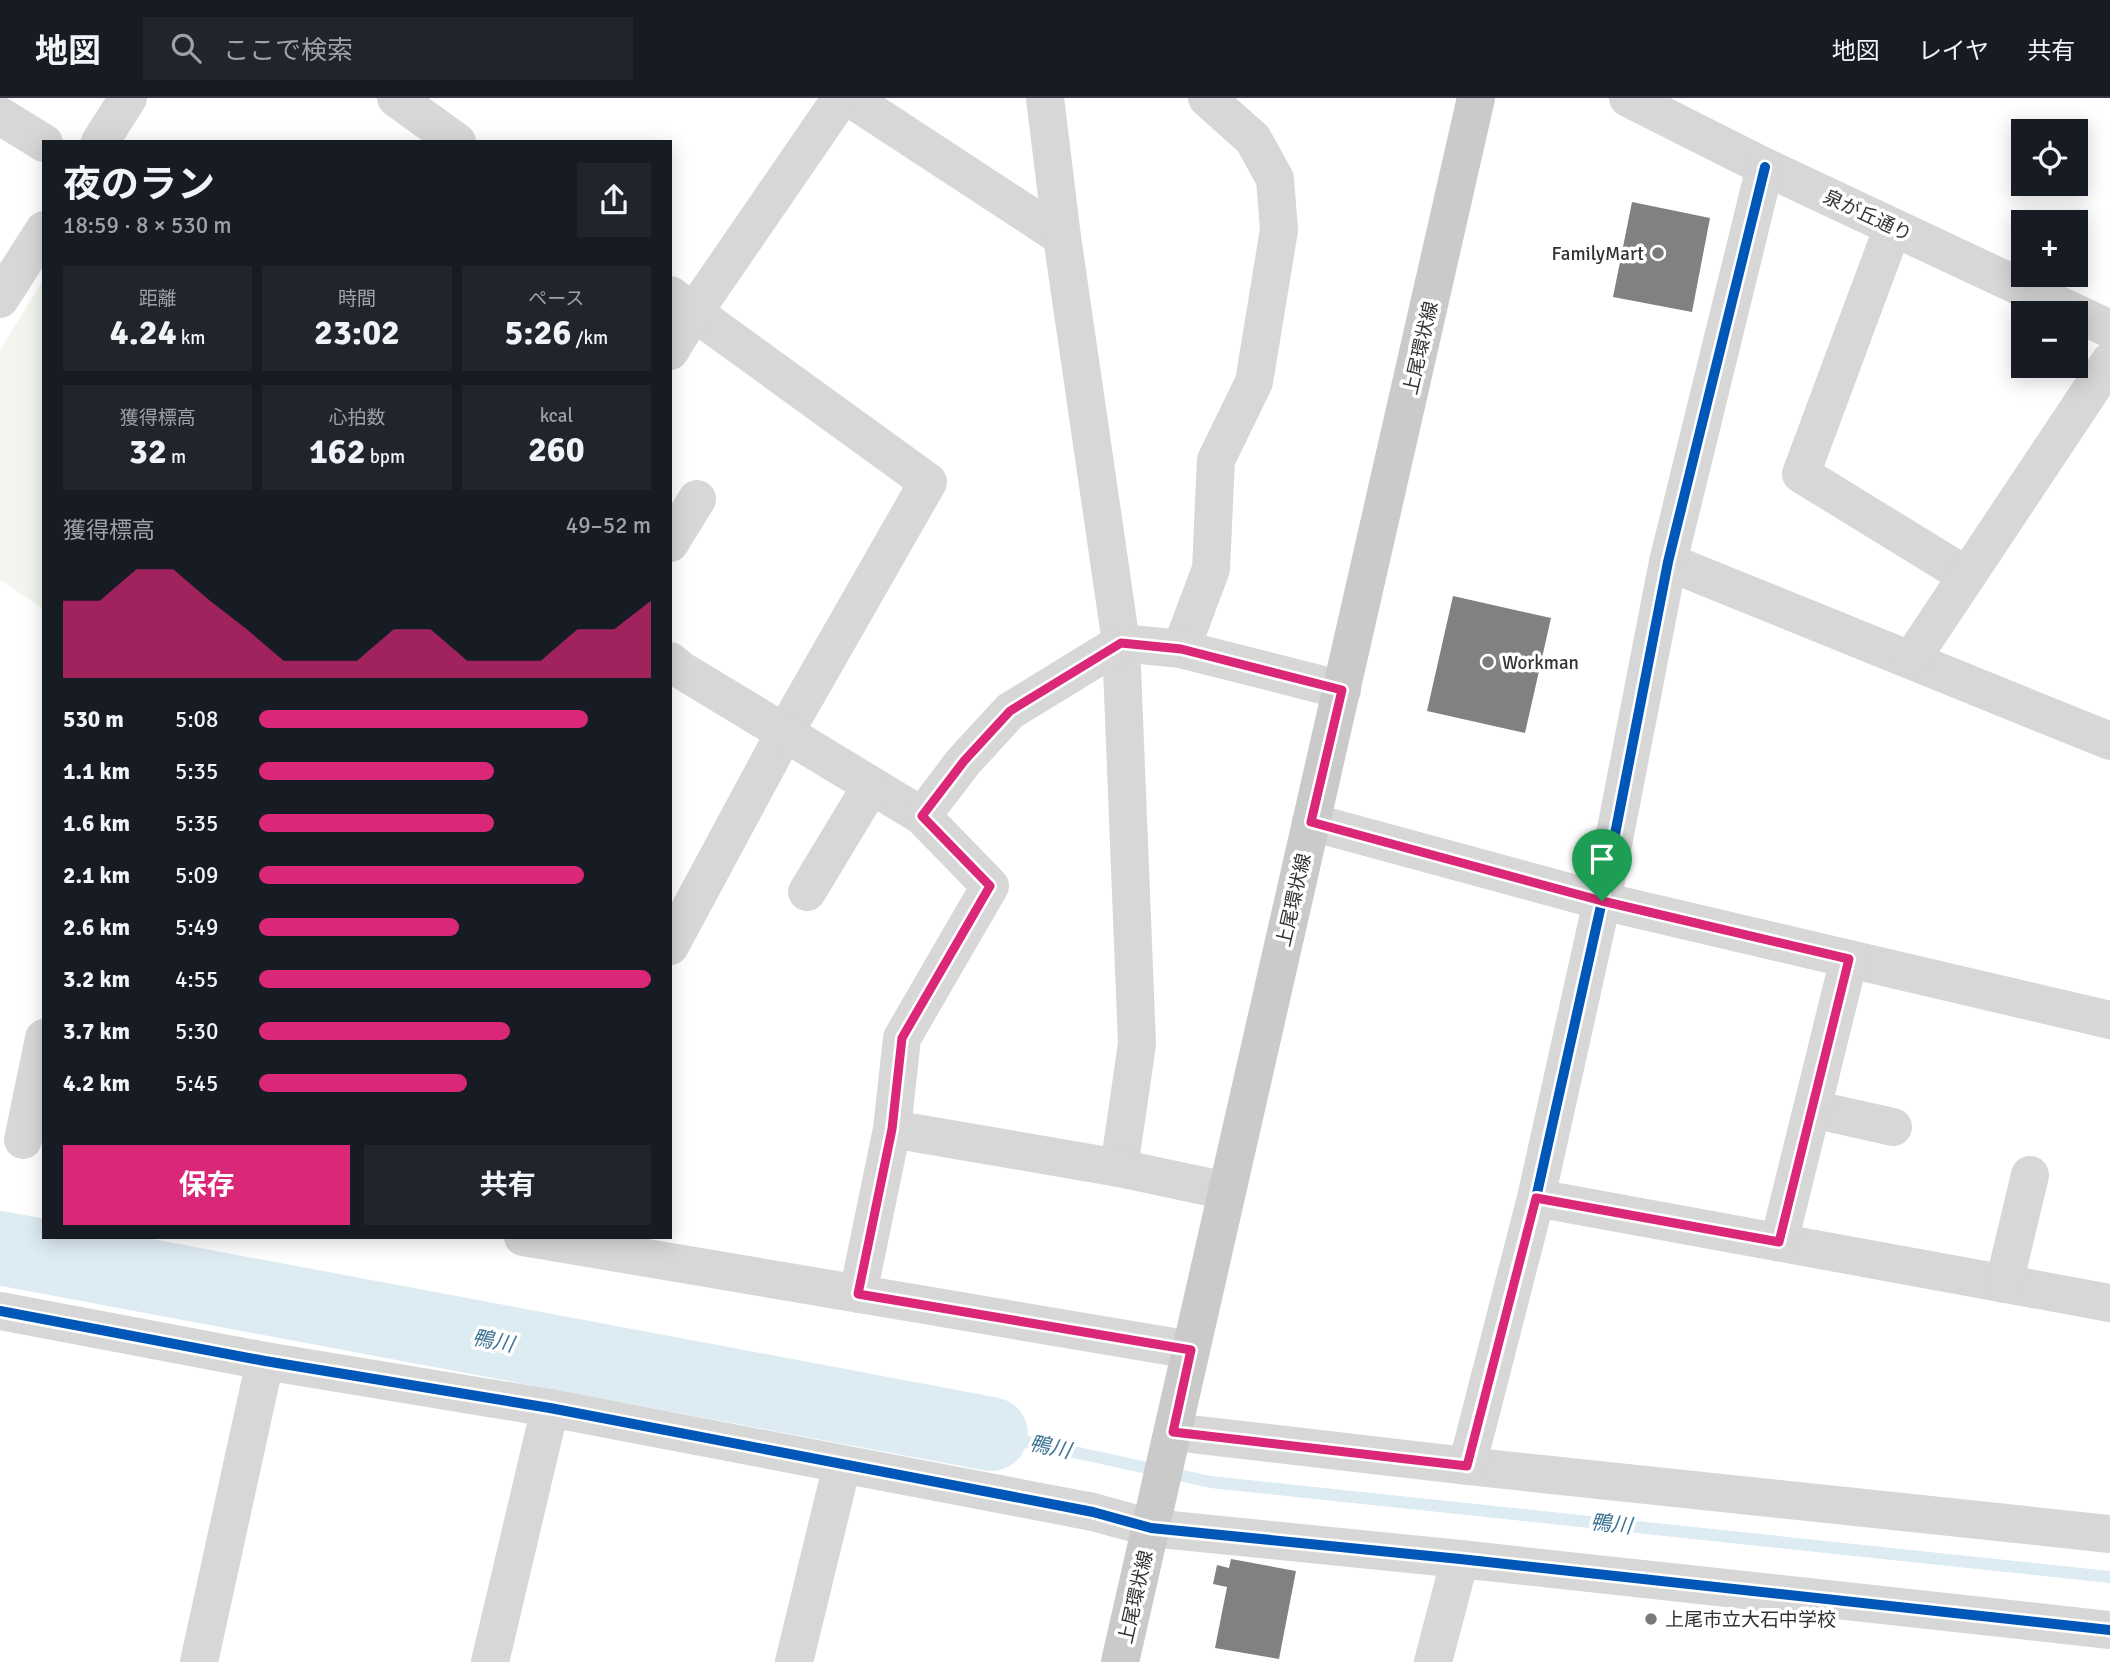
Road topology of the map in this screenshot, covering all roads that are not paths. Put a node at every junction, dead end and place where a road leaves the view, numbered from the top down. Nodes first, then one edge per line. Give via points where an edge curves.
1 (128, 98) edge
2 (396, 98) edge
3 (841, 98) edge
4 (850, 98) edge
5 (1045, 98) edge
6 (1207, 98) edge
7 (1476, 98) edge
8 (1628, 98) edge
9 (0, 116) edge
10 (101, 140) edge
11 (454, 140) edge
12 (42, 142) edge
13 (1765, 166) junction
14 (1893, 227) junction
15 (42, 233) edge
16 (1062, 237) junction
17 (0, 299) edge
18 (682, 304) edge
19 (2107, 317) edge
20 (672, 343) edge
21 (2110, 361) edge
22 (697, 499) dead end
23 (672, 540) edge
24 (1668, 562) junction
25 (1967, 576) junction
26 (1121, 643) junction
27 (1181, 649) junction
28 (1910, 660) junction
29 (672, 663) edge
30 (1342, 690) junction
31 (2106, 728) edge
32 (784, 734) junction
33 (871, 786) junction
34 (922, 816) junction
35 (1311, 822) junction
36 (807, 892) dead end
37 (1602, 901) junction
38 (672, 942) edge
39 (1849, 959) junction
40 (2110, 1020) edge
41 (42, 1047) edge
42 (1812, 1109) junction
43 (1893, 1127) dead end
44 (892, 1129) junction
45 (22, 1140) edge
46 (1119, 1168) junction
47 (2030, 1175) dead end
48 (1227, 1191) junction
49 (1536, 1198) junction
50 (545, 1239) edge
51 (1779, 1242) junction
52 (588, 1243) edge
53 (2004, 1284) junction
54 (858, 1294) junction
55 (2110, 1303) edge
56 (0, 1311) edge
57 (1191, 1350) junction
58 (265, 1361) junction
59 (550, 1408) junction
60 (1173, 1432) junction
61 (842, 1465) junction
62 (1467, 1466) junction
63 (1151, 1528) junction
64 (2110, 1534) edge
65 (1460, 1559) junction
66 (2110, 1630) edge
67 (199, 1662) edge
68 (490, 1662) edge
69 (794, 1662) edge
70 (1120, 1662) edge
71 (1433, 1662) edge

1 - 10 street
2 - 11 street
3 - 18 street
4 - 16 street
5 - 16 street
6 - 27 street via 1253,139 1270,169 1279,230 1254,382 1216,460 1211,569
7 - 30 main road, 上尾環状線
8 - 13 street, 泉が丘通り
9 - 12 street
13 - 14 street, 泉が丘通り
13 - 24 street
14 - 19 street, 泉が丘通り
14 - 25 street via 1801,474
15 - 17 street
16 - 26 street
18 - 20 street
18 - 32 street via 928,482
21 - 25 street
22 - 23 street
24 - 28 street
24 - 37 street
25 - 28 street
26 - 27 street
26 - 34 street via 1010,711
26 - 46 street via 1137,1044
27 - 30 street
28 - 31 street
29 - 32 street
30 - 35 main road, 上尾環状線
32 - 33 street
32 - 38 street
33 - 34 street
33 - 36 street
34 - 44 street via 990,886 902,1038
35 - 37 street
35 - 48 main road, 上尾環状線
37 - 39 street
37 - 49 street
39 - 40 street
39 - 42 street
41 - 45 street
42 - 43 street
42 - 51 street
44 - 46 street
44 - 54 street
46 - 48 street
47 - 53 street
48 - 57 main road, 上尾環状線
49 - 51 street
49 - 62 street
50 - 52 street
51 - 53 street
52 - 54 street
53 - 55 street
54 - 57 street
56 - 58 street
57 - 60 main road, 上尾環状線
58 - 59 street
58 - 67 street
59 - 61 street
59 - 68 street
60 - 62 street
60 - 63 main road, 上尾環状線
61 - 63 street via 1093,1512
61 - 69 street
62 - 64 street
63 - 65 street
63 - 70 main road, 上尾環状線
65 - 66 street
65 - 71 street

